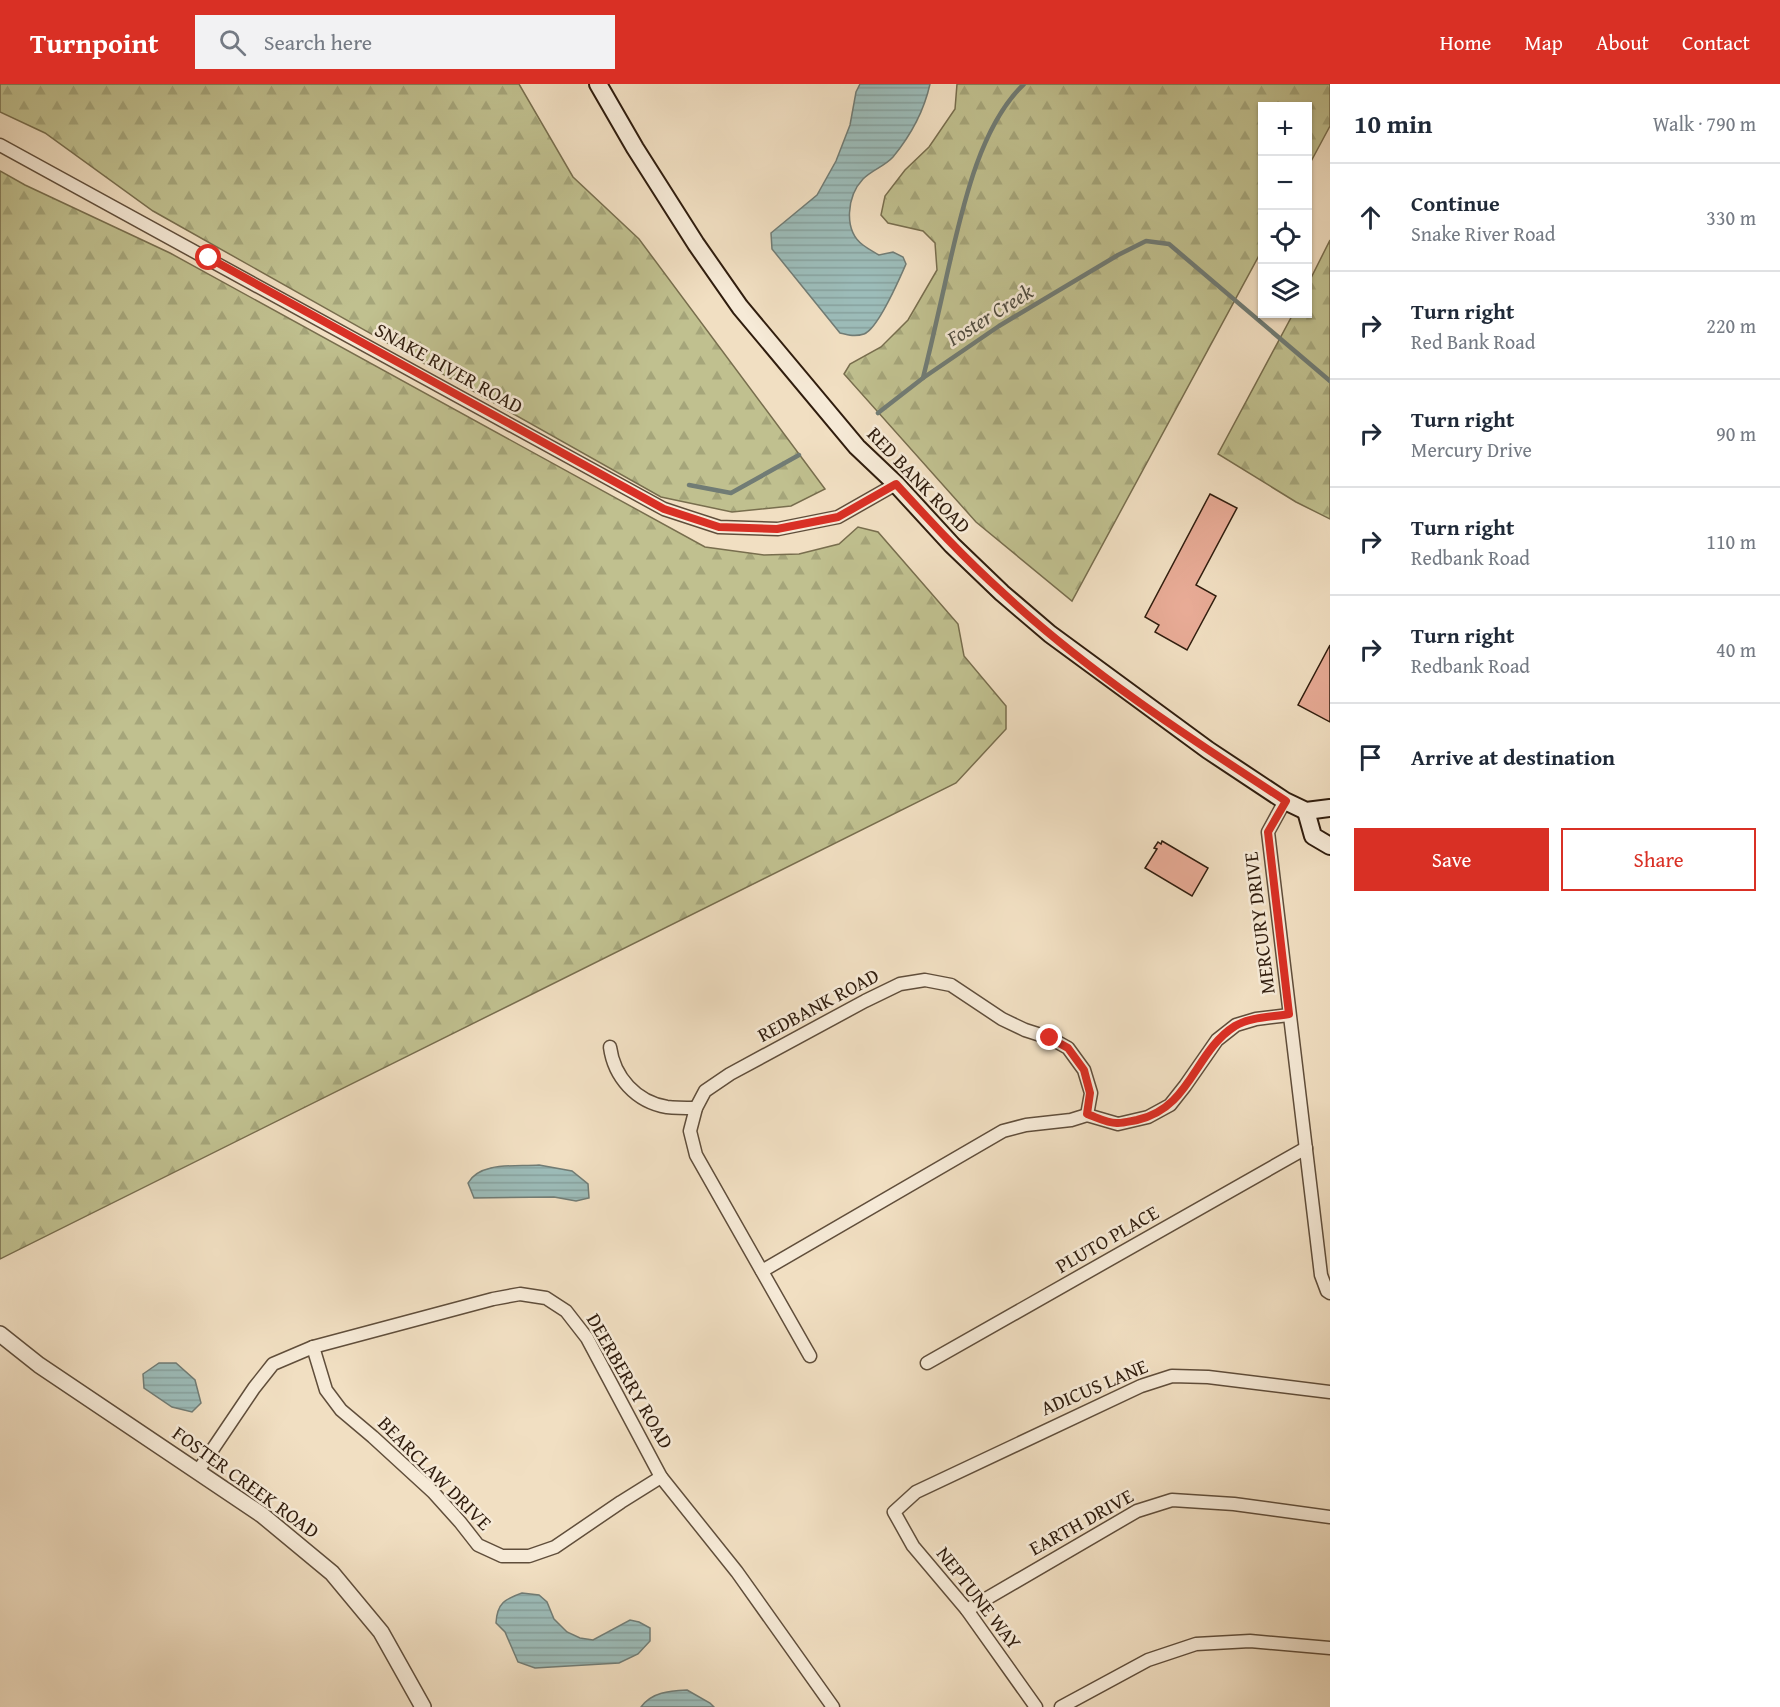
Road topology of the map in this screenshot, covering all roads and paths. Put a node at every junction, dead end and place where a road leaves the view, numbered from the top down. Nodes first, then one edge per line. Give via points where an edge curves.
1 (598, 84) edge
2 (0, 145) edge
3 (896, 484) junction
4 (1286, 801) junction
5 (1330, 808) edge
6 (1306, 811) junction
7 (1330, 846) edge
8 (1289, 1014) junction
9 (610, 1047) dead end
10 (696, 1108) junction
11 (1087, 1114) junction
12 (1306, 1148) junction
13 (762, 1271) junction
14 (1330, 1293) edge
15 (0, 1334) edge
16 (314, 1347) junction
17 (810, 1356) dead end
18 (927, 1363) dead end
19 (1330, 1392) edge
20 (198, 1471) junction
21 (662, 1477) junction
22 (894, 1512) joint
23 (1330, 1517) edge
24 (967, 1610) junction
25 (1330, 1648) edge
26 (423, 1707) edge
27 (833, 1707) edge
28 (1036, 1707) edge
29 (1061, 1707) edge

1 - 3 main road, RED BANK ROAD via 634,148 740,307 857,447
2 - 3 street, SNAKE RIVER ROAD via 664,509 719,527 777,529 838,517
3 - 4 main road, RED BANK ROAD via 952,545 1050,634 1208,750
4 - 6 main road, RED BANK ROAD
4 - 8 street, MERCURY DRIVE via 1268,832
5 - 6 main road
6 - 7 main road via 1313,836
8 - 11 street via 1236,1025 1217,1040 1170,1105 1148,1117 1118,1124
8 - 12 street, MERCURY DRIVE
9 - 10 street via 612,1062 625,1084 644,1100 667,1107
10 - 11 street, REDBANK ROAD via 705,1091 730,1074 900,984 926,980 951,984 1002,1019 1068,1048 1084,1070 1090,1093
10 - 13 street, REDBANK ROAD via 690,1131 696,1155
11 - 13 street via 1003,1131
12 - 14 street, MERCURY DRIVE via 1321,1275
12 - 18 street, PLUTO PLACE
13 - 17 street, REDBANK ROAD
15 - 20 street, FOSTER CREEK ROAD via 39,1365
16 - 20 street, DEERBERRY ROAD via 273,1364
16 - 21 street, DEERBERRY ROAD via 493,1299 520,1294 546,1298 566,1311 587,1338
16 - 21 street, BEARCLAW DRIVE via 327,1390 341,1410 433,1492 478,1545 502,1556 529,1556 555,1547
19 - 22 street, ADICUS LANE via 1172,1376 1141,1386 924,1488
20 - 26 street, FOSTER CREEK ROAD via 262,1515 332,1574 381,1632
21 - 27 street, DEERBERRY ROAD via 737,1572
22 - 24 street, NEPTUNE WAY via 913,1546
23 - 24 street, EARTH DRIVE via 1172,1500 1137,1510
24 - 28 street, NEPTUNE WAY
25 - 29 street via 1250,1641 1196,1644 1148,1660

